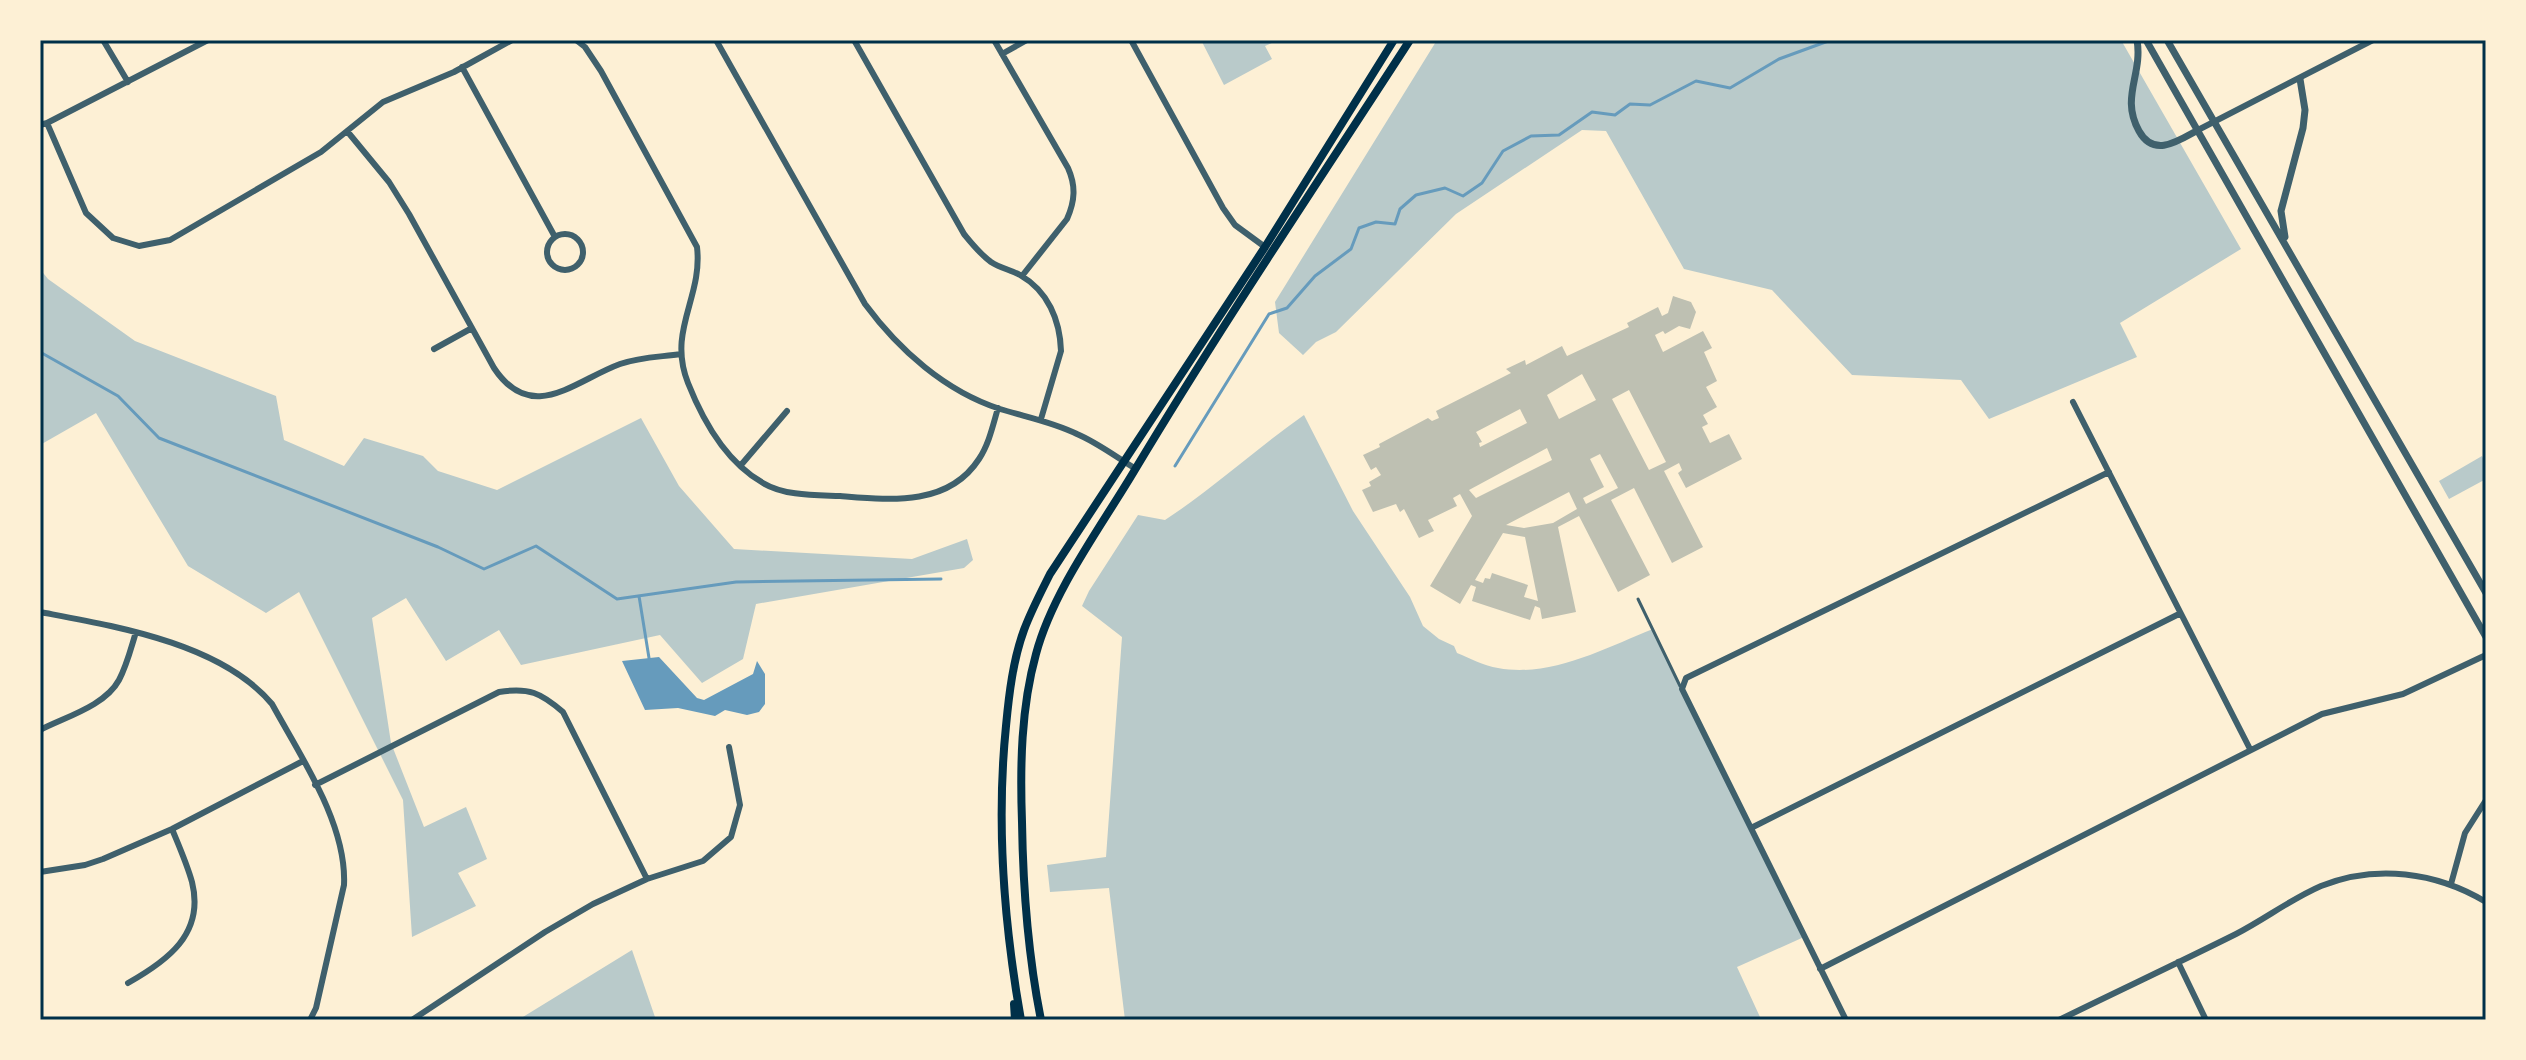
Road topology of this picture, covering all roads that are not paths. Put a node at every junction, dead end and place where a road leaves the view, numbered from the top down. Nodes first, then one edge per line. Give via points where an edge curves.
1 (103, 40) edge
2 (208, 40) edge
3 (512, 40) edge
4 (576, 40) edge
5 (716, 40) edge
6 (854, 40) edge
7 (994, 40) edge
8 (1027, 40) edge
9 (1131, 40) edge
10 (1394, 40) edge
11 (1410, 40) edge
12 (2137, 40) edge
13 (2146, 40) edge
14 (2167, 40) edge
15 (2373, 40) edge
16 (1002, 54) junction
17 (462, 67) junction
18 (2300, 79) junction
19 (128, 82) junction
20 (2215, 121) junction
21 (44, 124) edge
22 (2198, 130) junction
23 (347, 131) junction
24 (555, 237) junction
25 (2286, 244) junction
26 (1265, 247) junction
27 (1022, 276) junction
28 (472, 328) junction
29 (434, 349) dead end
30 (681, 354) junction
31 (2073, 402) dead end
32 (998, 408) junction
33 (787, 411) dead end
34 (1041, 419) junction
35 (1123, 461) junction
36 (741, 465) junction
37 (1136, 469) junction
38 (2109, 472) junction
39 (2486, 593) edge
40 (1638, 599) dead end
41 (40, 612) edge
42 (2179, 614) junction
43 (136, 632) junction
44 (2486, 637) edge
45 (2486, 655) edge
46 (1682, 689) junction
47 (40, 730) edge
48 (729, 747) dead end
49 (2250, 749) junction
50 (303, 761) junction
51 (315, 785) junction
52 (2486, 800) edge
53 (1751, 828) junction
54 (172, 829) junction
55 (40, 872) edge
56 (647, 879) junction
57 (2451, 884) junction
58 (2486, 902) edge
59 (2178, 962) junction
60 (1012, 968) junction
61 (1820, 969) junction
62 (128, 983) dead end
63 (310, 1020) edge
64 (412, 1020) edge
65 (1015, 1020) edge
66 (1021, 1020) edge
67 (1041, 1020) edge
68 (1846, 1020) edge
69 (2059, 1020) edge
70 (2206, 1020) edge

1 - 19 street
2 - 19 street
3 - 17 street
4 - 30 street via 601,71 697,247 698,278 684,321
5 - 32 street via 876,319 934,374
6 - 27 street via 964,234 994,264
7 - 16 street
8 - 16 street
9 - 26 street via 1223,208 1235,225
10 - 26 main road
11 - 37 main road
12 - 22 street via 2130,105 2144,139 2163,147
13 - 22 street
14 - 20 street
15 - 18 street
16 - 27 street via 1068,168 1074,188 1067,219
17 - 23 street via 383,102
17 - 24 street
18 - 20 street
18 - 25 street via 2303,128 2281,211
19 - 21 street
20 - 22 street
20 - 25 street
21 - 23 street via 86,213 113,238 139,246 170,240 321,152
22 - 44 street
23 - 28 street via 396,192
24 - 24 street via 547,252 551,262 566,270 577,265 583,255 581,244 567,234
25 - 39 street
26 - 35 main road
27 - 34 street via 1047,298 1061,339
28 - 29 street
28 - 30 street via 500,377 518,391 540,397 563,393 635,359
30 - 36 street via 689,386 712,433
31 - 38 street
32 - 34 street
32 - 36 street via 986,447 972,468 956,482 919,498 796,493 765,485
33 - 36 street
34 - 35 street
35 - 37 street
35 - 60 main road via 1050,574 1024,630 1010,690 1001,772
37 - 67 main road via 1053,611 1036,652 1025,711 1022,847
38 - 42 street
38 - 46 street via 1686,678
40 - 46 lane
41 - 43 street
42 - 49 street
42 - 53 street
43 - 47 street via 111,692
43 - 50 street via 236,674 272,704
45 - 49 street via 2403,694 2322,714
46 - 53 street
48 - 56 street via 740,805 731,837 703,861
49 - 61 street
50 - 51 street
50 - 54 street
51 - 56 street via 499,692 519,689 544,696 563,712
51 - 63 street via 345,866
52 - 57 street via 2465,833
53 - 61 street
54 - 55 street via 85,865
54 - 62 street via 192,881 189,925 166,960
56 - 64 street via 545,932
57 - 58 street
57 - 59 street via 2396,873 2341,880 2306,893
59 - 69 street
59 - 70 street
60 - 65 main road
60 - 66 main road
61 - 68 street

